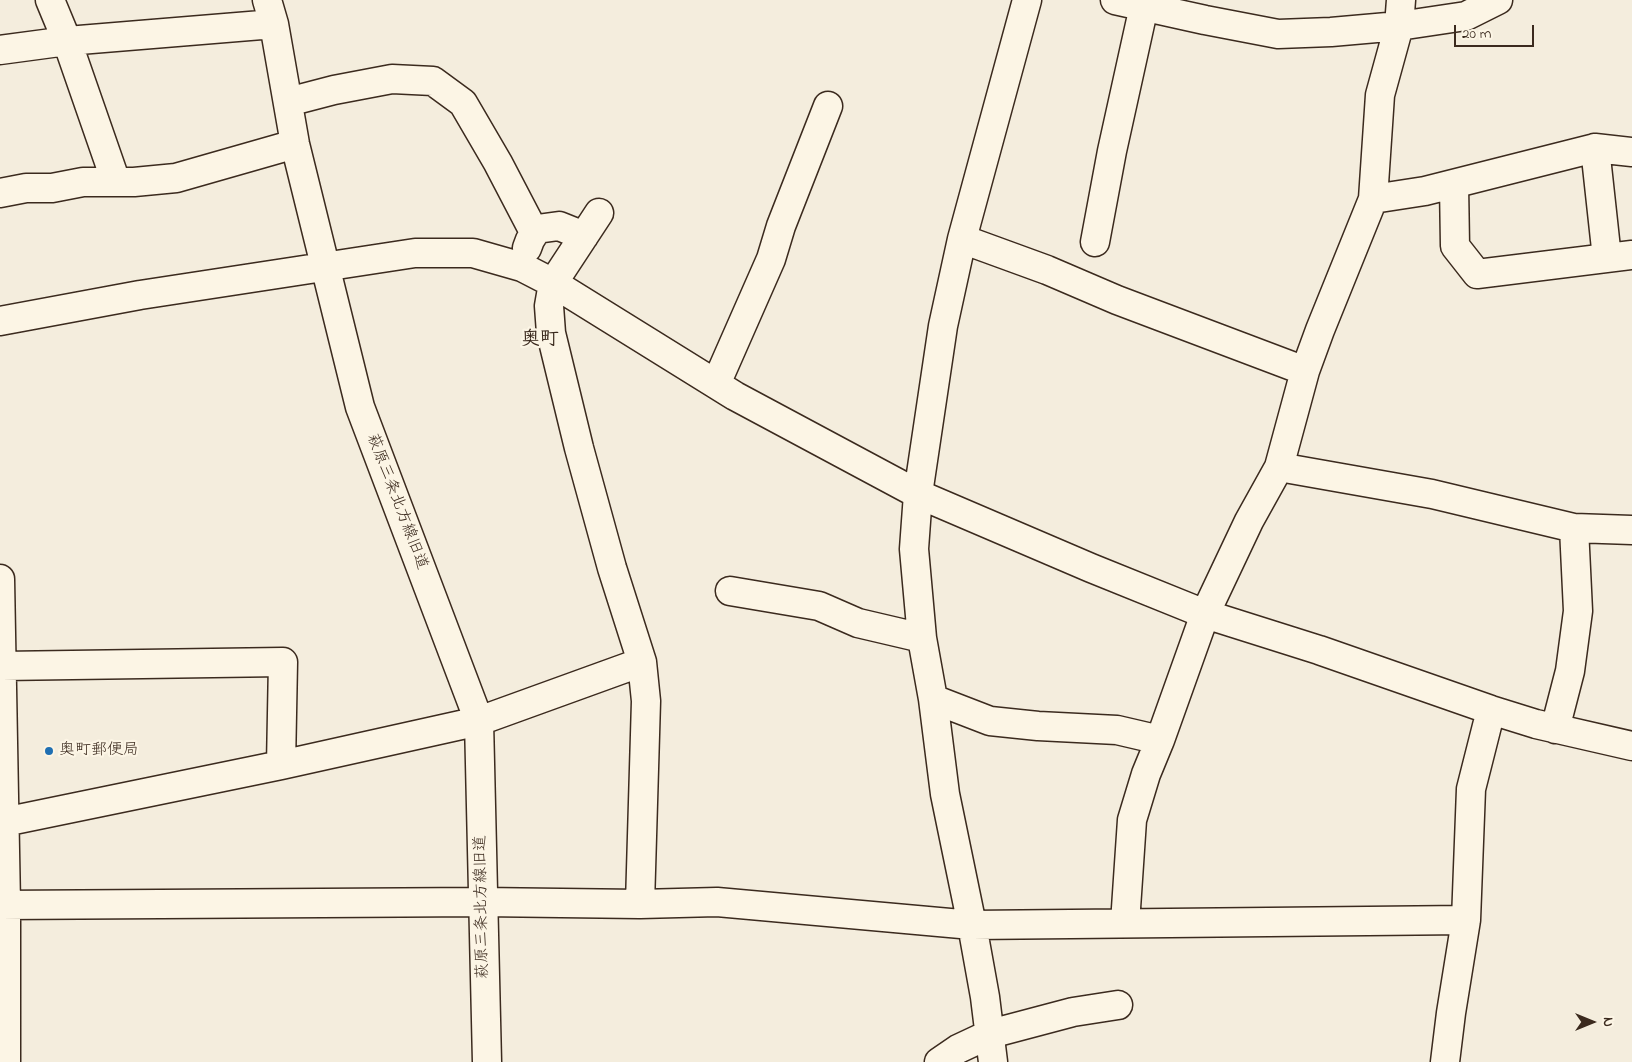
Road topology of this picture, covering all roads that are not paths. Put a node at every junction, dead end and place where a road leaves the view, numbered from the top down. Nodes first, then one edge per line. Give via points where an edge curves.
1 (50, 0) edge
2 (1027, 0) edge
3 (1115, 0) edge
4 (1498, 0) edge
5 (1144, 6) junction
6 (271, 12) edge
7 (1400, 13) edge
8 (67, 41) junction
9 (0, 50) edge
10 (288, 102) junction
11 (828, 106) dead end
12 (295, 144) junction
13 (1595, 148) junction
14 (1632, 152) edge
15 (116, 182) junction
16 (1454, 184) junction
17 (0, 193) edge
18 (1373, 198) junction
19 (599, 213) dead end
20 (534, 232) junction
21 (584, 236) junction
22 (962, 239) junction
23 (1095, 242) dead end
24 (1620, 256) edge
25 (324, 267) junction
26 (522, 267) junction
27 (553, 283) junction
28 (0, 321) edge
29 (1306, 371) junction
30 (716, 384) junction
31 (1279, 467) junction
32 (918, 494) junction
33 (1574, 528) junction
34 (1632, 530) edge
35 (0, 579) edge
36 (730, 590) dead end
37 (1205, 614) junction
38 (922, 638) junction
39 (642, 662) junction
40 (2, 666) junction
41 (933, 698) junction
42 (1491, 710) junction
43 (479, 721) junction
44 (1556, 728) junction
45 (1160, 740) junction
46 (1632, 746) edge
47 (281, 765) junction
48 (4, 822) junction
49 (482, 902) junction
50 (640, 904) junction
51 (3, 905) edge
52 (1466, 920) junction
53 (1125, 923) junction
54 (972, 925) junction
55 (1118, 1005) dead end
56 (990, 1034) junction
57 (6, 1062) edge
58 (487, 1062) edge
59 (939, 1062) edge
60 (994, 1062) edge
61 (1445, 1062) edge

1 - 8 street
2 - 22 street
3 - 5 street
4 - 7 street via 1466,16
5 - 7 street via 1278,34 1331,32
5 - 23 street
6 - 8 street
6 - 10 street, 萩原三条北方線旧道
7 - 18 street via 1380,95
8 - 9 street
8 - 15 street
10 - 12 street, 萩原三条北方線旧道
10 - 20 street via 392,79 434,81 462,103
11 - 30 street via 771,259
12 - 15 street via 176,178
12 - 25 street, 萩原三条北方線旧道
13 - 14 street
13 - 16 street
13 - 24 street
15 - 17 street via 83,182
16 - 18 street
16 - 24 street via 1455,246 1477,274
18 - 29 street
19 - 21 street
20 - 21 street via 559,226
20 - 26 street
21 - 27 street
22 - 29 street
22 - 32 street via 943,326
25 - 26 street via 415,253 473,253
25 - 28 street via 140,295
25 - 43 street, 萩原三条北方線旧道 via 360,407
26 - 27 street
27 - 30 street
27 - 39 street via 549,306 551,333 612,568
29 - 31 street
30 - 32 street
31 - 33 street via 1432,494
31 - 37 street via 1249,521
32 - 37 street
32 - 38 street via 914,549
33 - 34 street
33 - 44 street via 1578,611 1570,671
35 - 40 street
36 - 38 street via 819,606 858,623
37 - 42 street
37 - 45 street
38 - 41 street
39 - 43 street
39 - 50 street via 646,701
40 - 47 street via 283,662
40 - 48 street
41 - 45 street via 990,721 1117,730
41 - 54 street via 945,794
42 - 44 street
42 - 52 street via 1471,789
43 - 47 street
43 - 49 street, 萩原三条北方線旧道
44 - 46 street
45 - 53 street via 1132,820
47 - 48 street
48 - 51 street
49 - 50 street
49 - 51 street
49 - 58 street, 萩原三条北方線旧道
50 - 54 street via 717,902
51 - 57 street
52 - 53 street
52 - 61 street
53 - 54 street
54 - 56 street
55 - 56 street via 1073,1012
56 - 59 street
56 - 60 street

